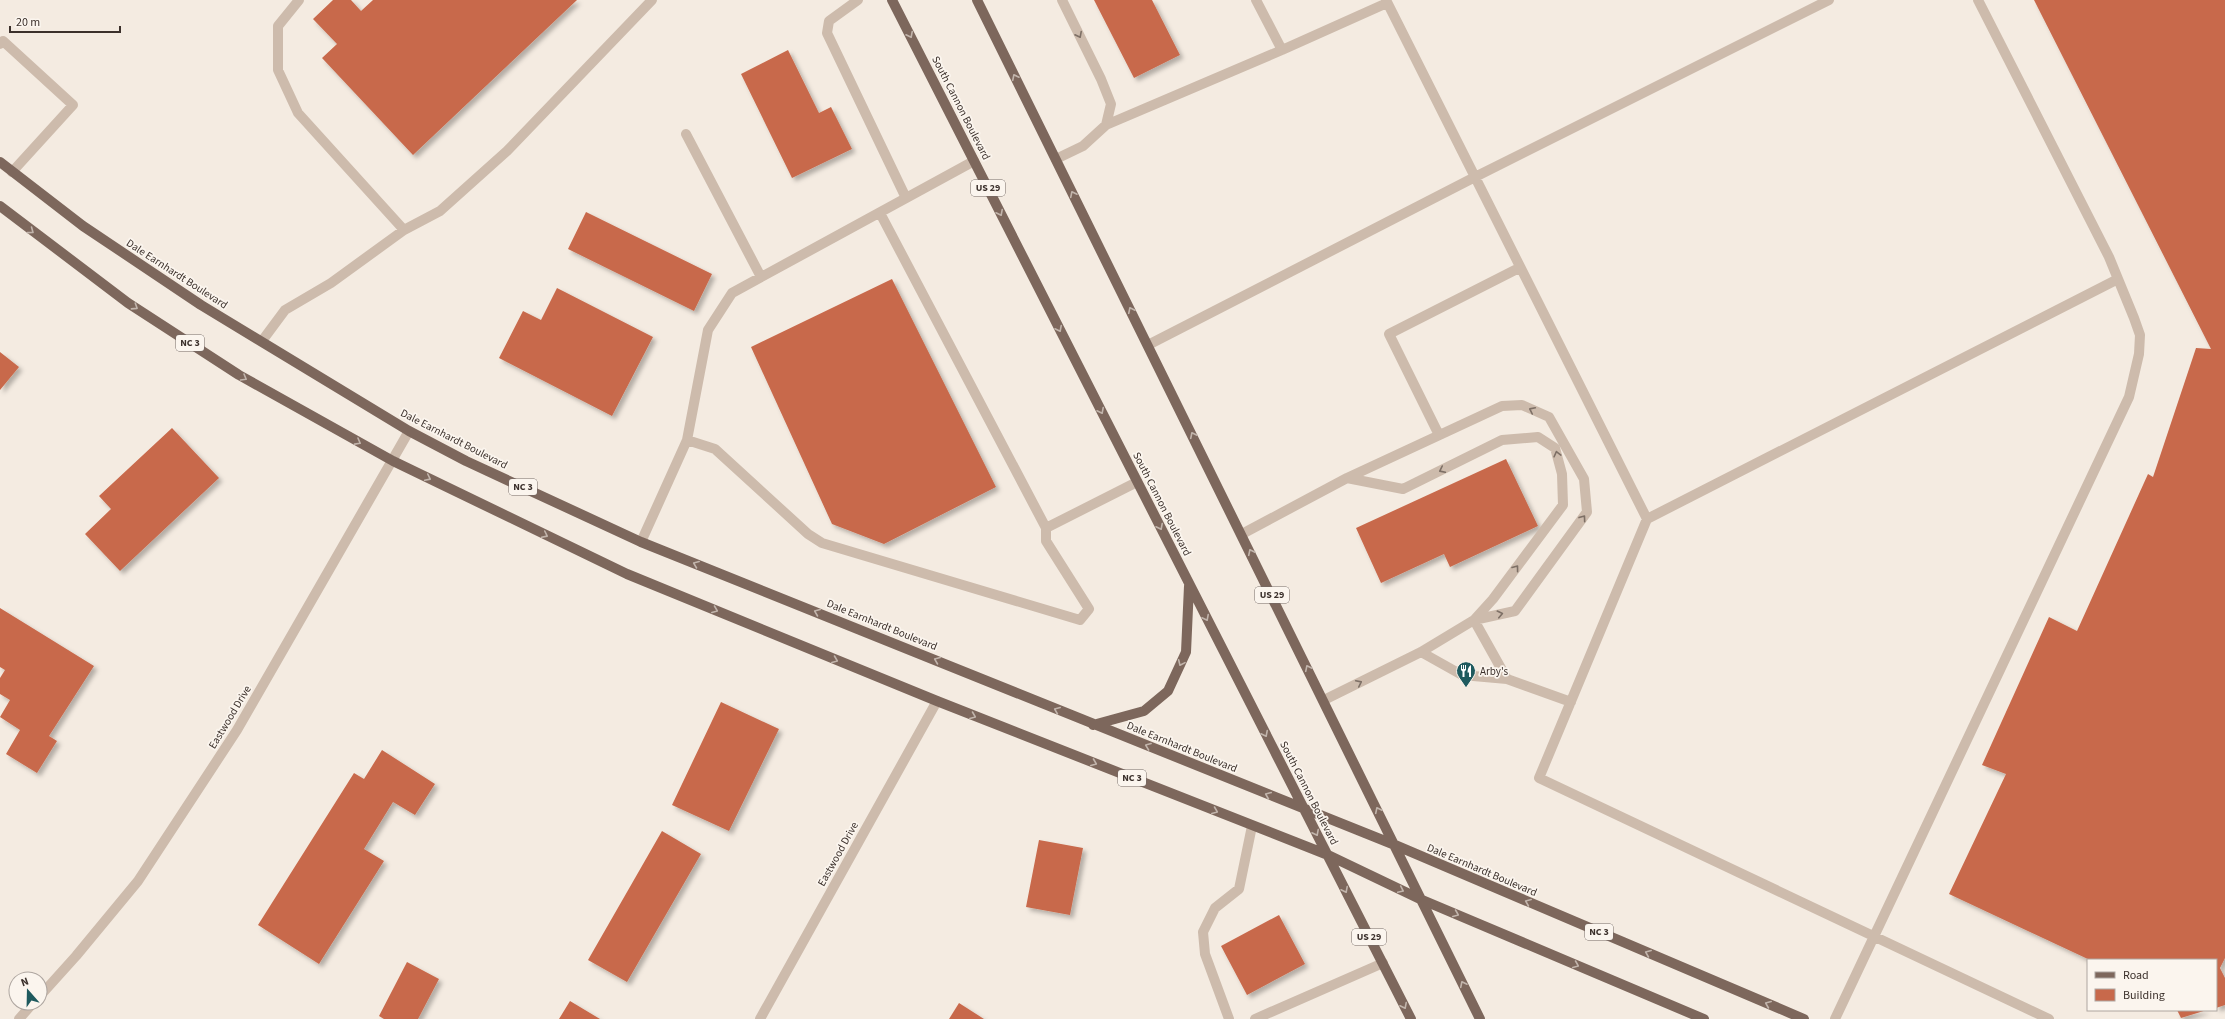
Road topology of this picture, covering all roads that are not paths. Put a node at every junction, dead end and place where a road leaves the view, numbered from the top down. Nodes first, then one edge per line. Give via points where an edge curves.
1 (299, 0) edge
2 (652, 0) edge
3 (858, 0) edge
4 (892, 0) edge
5 (977, 0) edge
6 (1062, 0) edge
7 (1256, 0) edge
8 (1829, 0) edge
9 (1978, 0) edge
10 (1386, 1) edge
11 (0, 44) edge
12 (1282, 50) junction
13 (1106, 125) junction
14 (686, 134) dead end
15 (1056, 159) junction
16 (974, 161) junction
17 (0, 162) edge
18 (12, 172) junction
19 (1475, 177) junction
20 (906, 198) junction
21 (0, 206) edge
22 (880, 213) junction
23 (404, 230) junction
24 (1519, 268) junction
25 (761, 277) junction
26 (2118, 279) junction
27 (262, 341) junction
28 (1148, 345) junction
29 (409, 431) junction
30 (1439, 435) junction
31 (687, 440) junction
32 (393, 461) junction
33 (1347, 478) junction
34 (1137, 482) junction
35 (1647, 519) junction
36 (1046, 528) junction
37 (1242, 534) junction
38 (642, 542) junction
39 (1189, 584) junction
40 (1474, 620) junction
41 (1421, 652) junction
42 (1507, 679) junction
43 (1324, 700) junction
44 (937, 701) junction
45 (1571, 702) junction
46 (1094, 725) junction
47 (1304, 810) junction
48 (1252, 826) junction
49 (1395, 845) junction
50 (1328, 855) junction
51 (1420, 899) junction
52 (1873, 935) junction
53 (1383, 963) junction
54 (48, 987) edge
55 (26, 1011) edge
56 (1684, 1015) edge
57 (19, 1019) edge
58 (760, 1019) edge
59 (1229, 1019) edge
60 (1255, 1019) edge
61 (1411, 1019) edge
62 (1480, 1019) edge
63 (1704, 1019) edge
64 (1804, 1019) edge
65 (1835, 1019) edge
66 (2049, 1019) edge

1 - 23 street via 278,26 278,70 298,113
2 - 23 street via 507,151 440,211
3 - 20 street via 829,21 827,32
4 -> 16 main road, South Cannon Boulevard / US 29
15 -> 5 main road, US 29
6 -> 13 street via 1111,104
7 - 12 street
8 - 19 street
9 - 26 street
10 - 12 street
10 - 19 street
11 - 18 street via 3,41 73,105
12 - 13 street
13 - 15 street via 1083,146
14 - 25 street
28 -> 15 main road, US 29
16 - 20 street
16 -> 34 main road, South Cannon Boulevard / US 29
17 - 18 main road, Dale Earnhardt Boulevard / NC 3
18 - 27 main road, Dale Earnhardt Boulevard / NC 3 via 90,231 201,305
19 - 24 street
19 - 28 street
20 - 22 street
21 -> 32 main road, NC 3 via 128,302 239,375
22 - 25 street
22 - 36 street
23 - 27 street via 332,283 285,310
24 - 30 street via 1389,334
24 - 35 street
25 - 31 street via 732,293 708,330
26 - 35 street
26 - 52 street via 2140,335 2129,397
27 - 29 main road, Dale Earnhardt Boulevard / NC 3
37 -> 28 main road, US 29
29 - 32 street, Eastwood Drive
29 - 38 main road, Dale Earnhardt Boulevard / NC 3 via 466,461
30 - 33 street
40 -> 30 street via 1516,611 1587,512 1584,479 1549,418 1522,405 1502,406
31 - 36 street via 715,449 808,534 822,543 1080,620 1090,609 1046,541
31 - 38 street
32 -> 44 main road, NC 3 via 627,574
32 - 54 street, Eastwood Drive via 237,730 138,881
33 - 37 street
40 -> 33 street via 1493,599 1563,505 1562,474 1555,448 1538,437 1502,440 1403,490
34 - 36 street
34 -> 39 main road, South Cannon Boulevard / US 29
35 - 45 street
43 -> 37 main road, US 29
46 -> 38 main road, Dale Earnhardt Boulevard / NC 3
39 -> 46 main road via 1186,652 1168,691 1144,712
39 -> 47 main road, South Cannon Boulevard / US 29
40 - 41 street
40 - 42 street
41 - 42 street via 1462,675
43 -> 41 street
42 - 45 street
49 -> 43 main road, US 29
44 -> 48 main road, NC 3
44 - 58 street, Eastwood Drive
45 - 52 street via 1539,778
47 -> 46 main road, Dale Earnhardt Boulevard / NC 3
47 - 49 main road, Dale Earnhardt Boulevard / NC 3
47 -> 50 main road, South Cannon Boulevard / US 29
48 - 50 main road, NC 3
48 - 59 street via 1239,889 1215,908 1203,932 1206,954
49 - 51 main road, US 29
64 -> 49 main road, Dale Earnhardt Boulevard / NC 3
50 -> 51 main road, NC 3
50 -> 53 main road, South Cannon Boulevard / US 29
51 -> 56 main road, NC 3
62 -> 51 main road, US 29
52 - 65 street
52 - 66 street
53 - 60 street
53 -> 61 main road, South Cannon Boulevard / US 29
55 - 57 street
56 - 63 main road, NC 3

